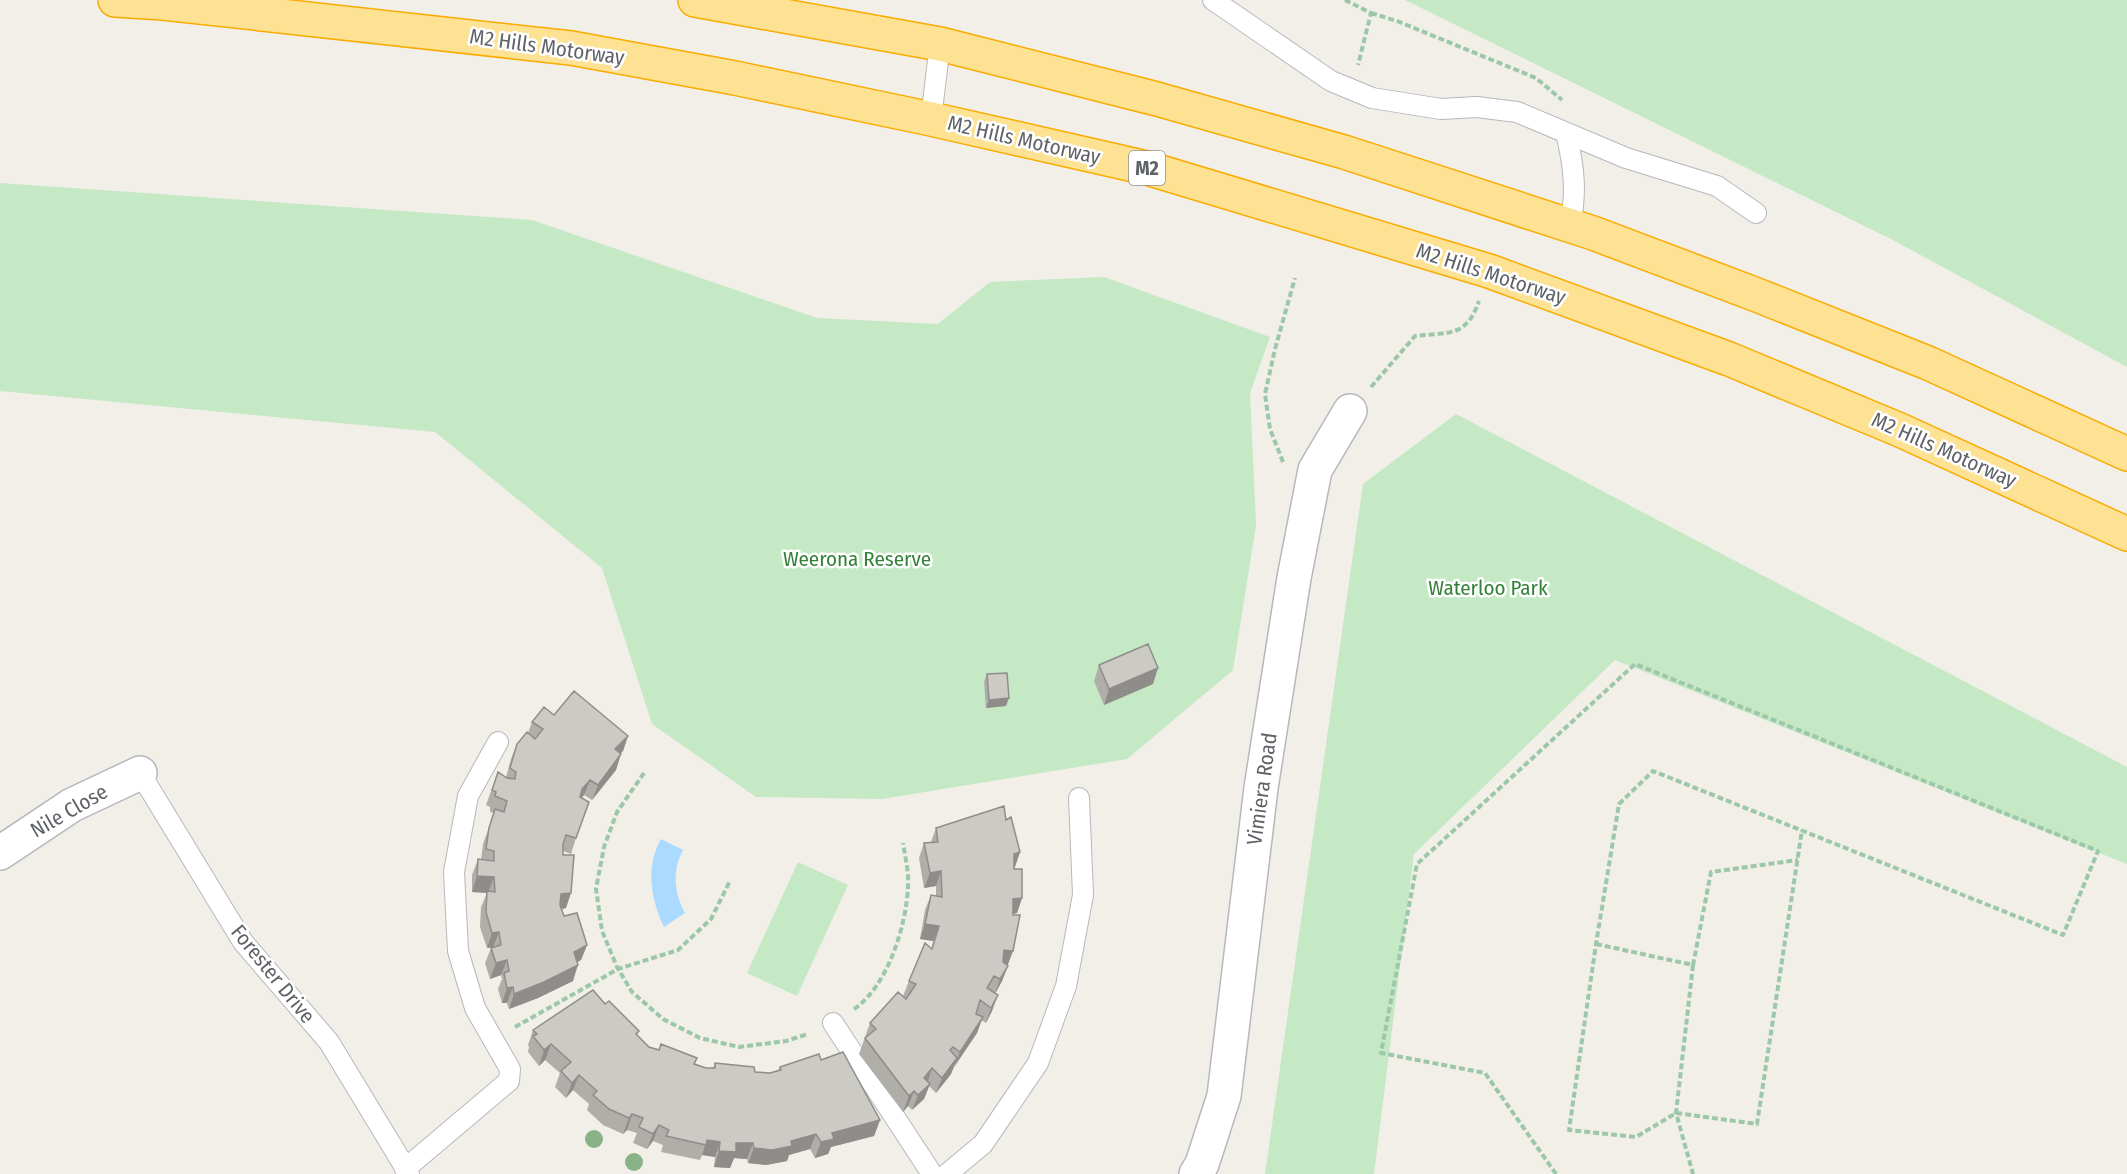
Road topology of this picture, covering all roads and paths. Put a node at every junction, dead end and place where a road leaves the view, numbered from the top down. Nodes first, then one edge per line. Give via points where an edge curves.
1 (114, 0) edge
2 (695, 0) edge
3 (1213, 0) edge
4 (1345, 0) edge
5 (940, 44) junction
6 (1358, 66) dead end
7 (931, 119) junction
8 (1566, 133) junction
9 (1756, 213) dead end
10 (1570, 225) junction
11 (1489, 272) junction
12 (1295, 278) dead end
13 (1350, 411) joint
14 (2127, 454) edge
15 (1284, 464) dead end
16 (2127, 534) edge
17 (498, 742) dead end
18 (140, 773) joint
19 (644, 773) dead end
20 (1079, 798) dead end
21 (1802, 830) junction
22 (903, 843) dead end
23 (0, 854) edge
24 (1798, 860) junction
25 (730, 881) dead end
26 (1596, 944) junction
27 (1693, 965) junction
28 (618, 969) junction
29 (833, 1023) junction
30 (494, 1039) junction
31 (1676, 1113) junction
32 (407, 1172) edge
33 (932, 1174) edge
34 (947, 1174) edge
35 (1196, 1174) edge
36 (1556, 1174) edge
37 (1693, 1174) edge

1 - 7 highway, M2 Hills Motorway / M2 via 571,48
2 - 5 highway
3 - 8 lane via 1331,81 1372,98 1441,109 1477,106 1516,112
4 - 6 path via 1371,13
5 - 7 lane
5 - 10 highway via 1344,152
7 - 11 highway, M2 Hills Motorway / M2 via 1147,168
8 - 9 lane via 1626,158 1717,186
8 - 10 lane via 1574,164 1575,203
10 - 14 highway via 1928,363
11 - 13 path via 1473,316 1460,330 1415,336
11 - 16 highway, M2 Hills Motorway / M2 via 1815,394
12 - 15 path via 1265,394 1270,429
13 - 35 street, Vimiera Road via 1315,470 1261,788 1224,1096
17 - 30 lane via 468,796 454,872 458,951 475,1008
18 - 23 street, Nile Close via 72,805
18 - 32 lane, Forester Drive via 243,942 329,1042
19 - 28 path via 617,812 604,847 596,889 602,931
20 - 34 lane via 1083,896 1066,986 1038,1063 983,1144
21 - 24 path
21 - 26 path via 1653,771 1619,804
21 - 36 path via 2064,935 2098,851 1635,664 1417,864 1381,1053 1485,1073
22 - 29 path via 909,884 903,926 888,967 863,1003
24 - 27 path via 1711,872
24 - 31 path via 1757,1124
25 - 28 path via 711,919 678,950
26 - 27 path
26 - 31 path via 1569,1131 1636,1137
27 - 31 path
28 - 29 path via 632,992 663,1019 700,1038 739,1047 786,1041
28 - 30 path
29 - 33 lane
30 - 32 lane via 510,1069 509,1081
31 - 37 path

